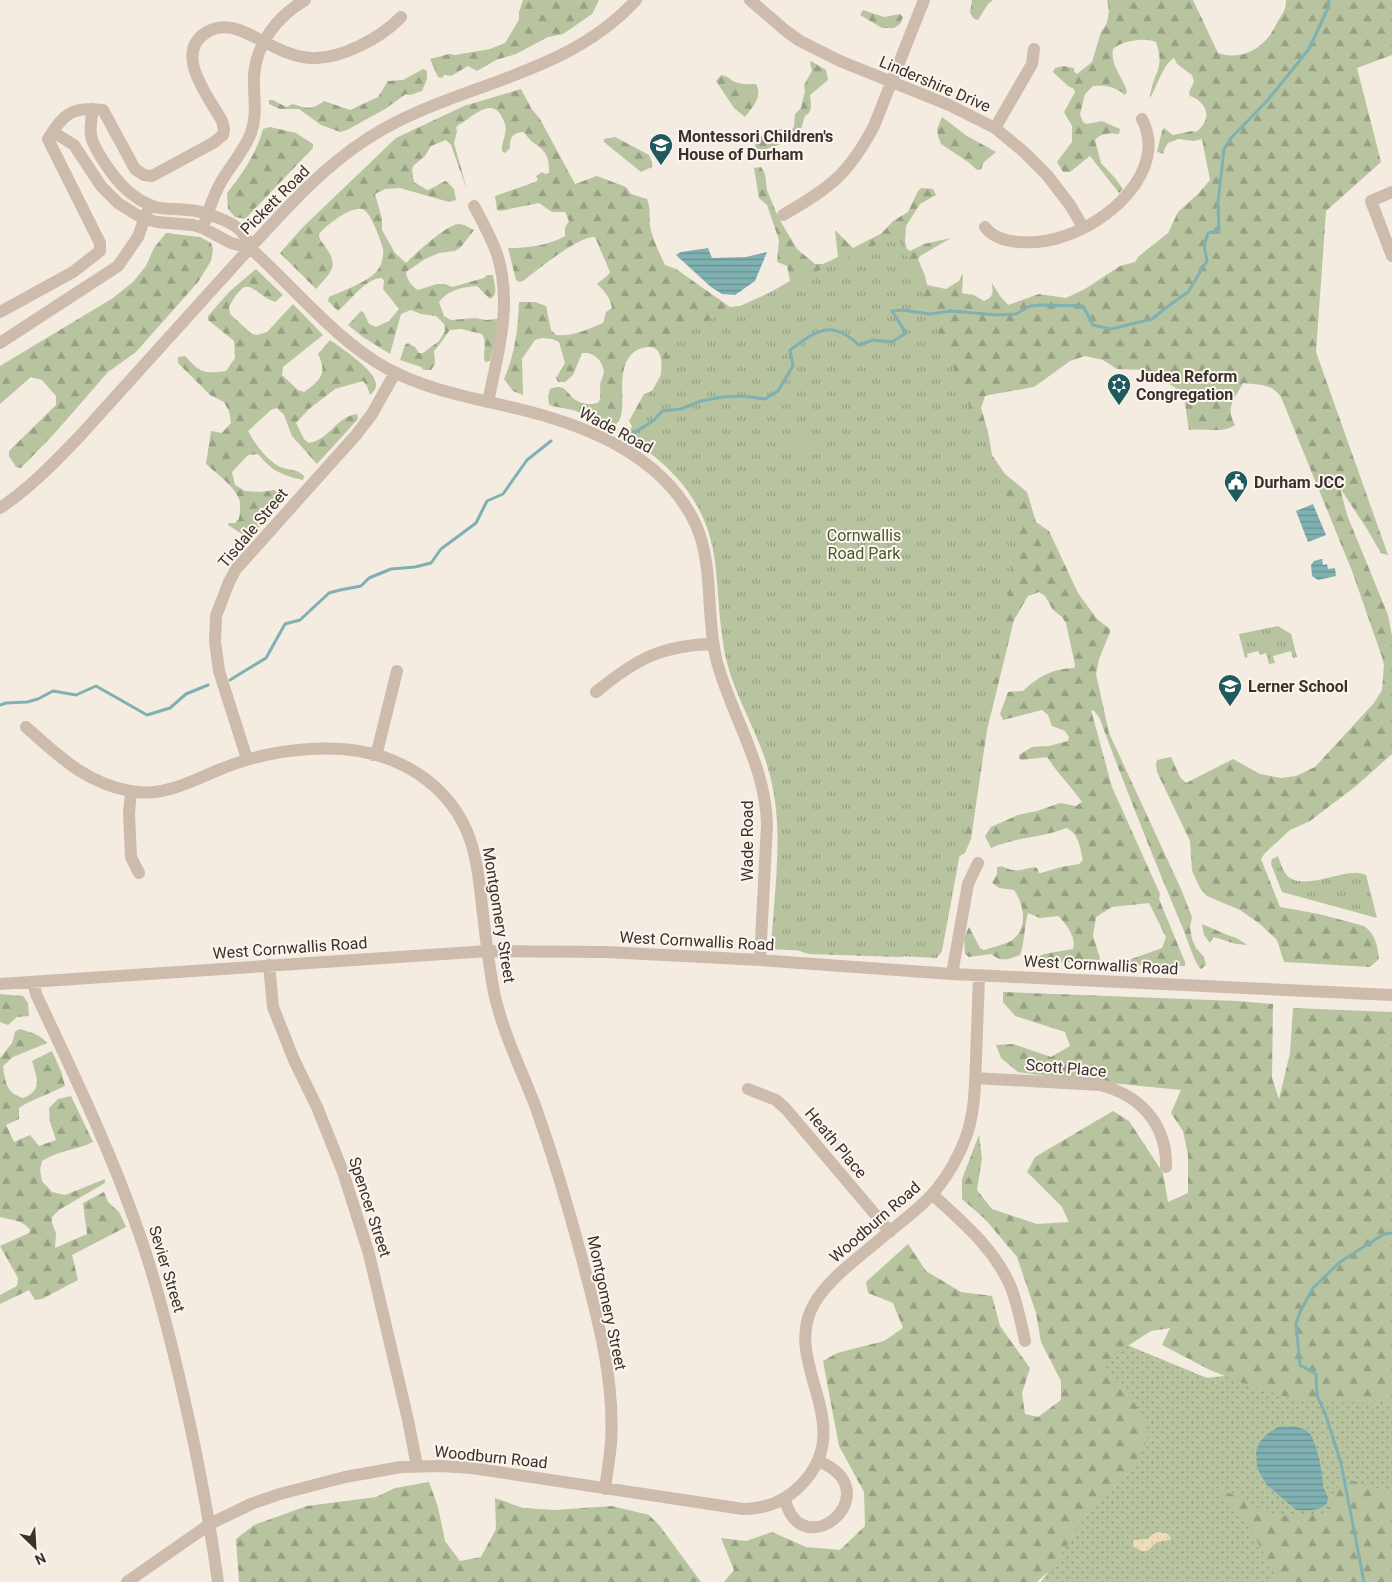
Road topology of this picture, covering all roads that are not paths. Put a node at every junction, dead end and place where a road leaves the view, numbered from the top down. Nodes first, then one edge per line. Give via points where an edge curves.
1 (305, 0) edge
2 (636, 0) edge
3 (750, 0) edge
4 (924, 0) edge
5 (401, 17) dead end
6 (264, 42) junction
7 (1034, 49) dead end
8 (892, 82) junction
9 (93, 109) junction
10 (1142, 119) dead end
11 (995, 128) junction
12 (52, 132) junction
13 (1392, 192) edge
14 (148, 204) junction
15 (474, 206) dead end
16 (207, 215) junction
17 (783, 215) dead end
18 (145, 220) junction
19 (985, 227) dead end
20 (1083, 227) junction
21 (203, 228) junction
22 (250, 248) junction
23 (1392, 256) edge
24 (0, 312) edge
25 (0, 343) edge
26 (397, 373) junction
27 (488, 402) junction
28 (0, 508) edge
29 (713, 644) junction
30 (397, 671) dead end
31 (596, 692) dead end
32 (26, 727) dead end
33 (373, 755) junction
34 (247, 759) junction
35 (131, 792) junction
36 (978, 863) dead end
37 (139, 873) dead end
38 (488, 951) junction
39 (760, 960) junction
40 (269, 965) junction
41 (952, 974) junction
42 (979, 976) junction
43 (33, 982) junction
44 (0, 984) edge
45 (1392, 995) edge
46 (975, 1078) junction
47 (748, 1089) dead end
48 (1166, 1167) dead end
49 (932, 1194) junction
50 (890, 1232) junction
51 (1025, 1341) dead end
52 (818, 1461) junction
53 (417, 1466) junction
54 (605, 1489) junction
55 (785, 1500) junction
56 (210, 1524) junction
57 (127, 1582) edge
58 (218, 1582) edge

1 - 6 street via 281,17
2 - 22 street, Pickett Road via 593,38 565,55 416,114 366,140 327,170 281,213
3 - 8 street, Lindershire Drive via 800,41
4 - 8 street
5 - 6 street via 374,38 321,58 279,50
6 - 9 street via 227,27 213,29 200,36 193,49 191,63 222,121 224,135 152,176 144,175 135,168 103,110
6 - 16 street via 254,76 256,117 244,149 221,182
7 - 11 street via 1032,64
8 - 11 street, Lindershire Drive
8 - 17 street via 874,126 852,163 825,189
9 - 12 street via 73,112 58,122
9 - 14 street via 92,143 112,175 134,197
10 - 20 street via 1150,143 1142,172 1121,201
11 - 20 street, Lindershire Drive via 1047,175
12 - 18 street via 74,145 100,186 118,203
12 - 24 street via 48,139 100,243 100,251 73,272
13 - 23 street via 1371,201
14 - 16 street
14 - 18 street
15 - 27 street via 497,254 505,292 503,331
16 - 21 street
16 - 22 street via 236,226
18 - 21 street
18 - 25 street via 133,246 118,266
19 - 20 street via 1003,240 1030,243 1061,237
21 - 22 street via 231,243
22 - 26 street, Wade Road via 340,335
22 - 28 street, Pickett Road via 79,437 35,481
26 - 27 street, Wade Road via 423,384
26 - 34 street, Tisdale Street via 356,435 236,569 219,608 216,656
27 - 29 street, Wade Road via 589,430 628,451 662,476 683,502 702,542
29 - 31 street via 646,657 620,672
29 - 39 street, Wade Road via 725,689 756,764 766,803
30 - 33 street via 378,748
32 - 35 street, Montgomery Street via 75,769 95,780
33 - 34 street, Montgomery Street via 304,750
33 - 38 street, Montgomery Street via 419,774 440,791 458,814 475,854
34 - 35 street, Montgomery Street via 185,785 149,793
35 - 37 street via 130,857
36 - 41 street via 968,884
38 - 39 street, West Cornwallis Road via 633,953
38 - 40 street, West Cornwallis Road
38 - 54 street, Montgomery Street via 495,996 568,1205 603,1345 611,1422
39 - 41 street, West Cornwallis Road
40 - 43 street, West Cornwallis Road
40 - 53 street, Spencer Street via 273,1007 343,1172 360,1221
41 - 42 street, West Cornwallis Road
42 - 45 street, West Cornwallis Road
42 - 46 street, Woodburn Road
43 - 44 street, West Cornwallis Road
43 - 56 street, Sevier Street via 111,1158 140,1234 171,1339
46 - 48 street, Scott Place via 1100,1085 1126,1094 1156,1123 1165,1149
46 - 49 street, Woodburn Road via 966,1136 953,1164
47 - 50 street, Heath Place via 776,1100 786,1109
49 - 50 street, Woodburn Road
49 - 51 street via 976,1235 1002,1269 1016,1301
50 - 52 street, Woodburn Road via 836,1278 820,1295 809,1314 807,1352 824,1428
52 - 55 street, Woodburn Road via 808,1478
52 - 55 street via 837,1470 844,1484 846,1498 841,1514 823,1526 808,1526 795,1521
53 - 54 street, Woodburn Road via 472,1468
53 - 56 street, Woodburn Road via 354,1475 280,1494
54 - 55 street, Woodburn Road via 743,1510
56 - 57 street, Woodburn Road
56 - 58 street, Sevier Street

